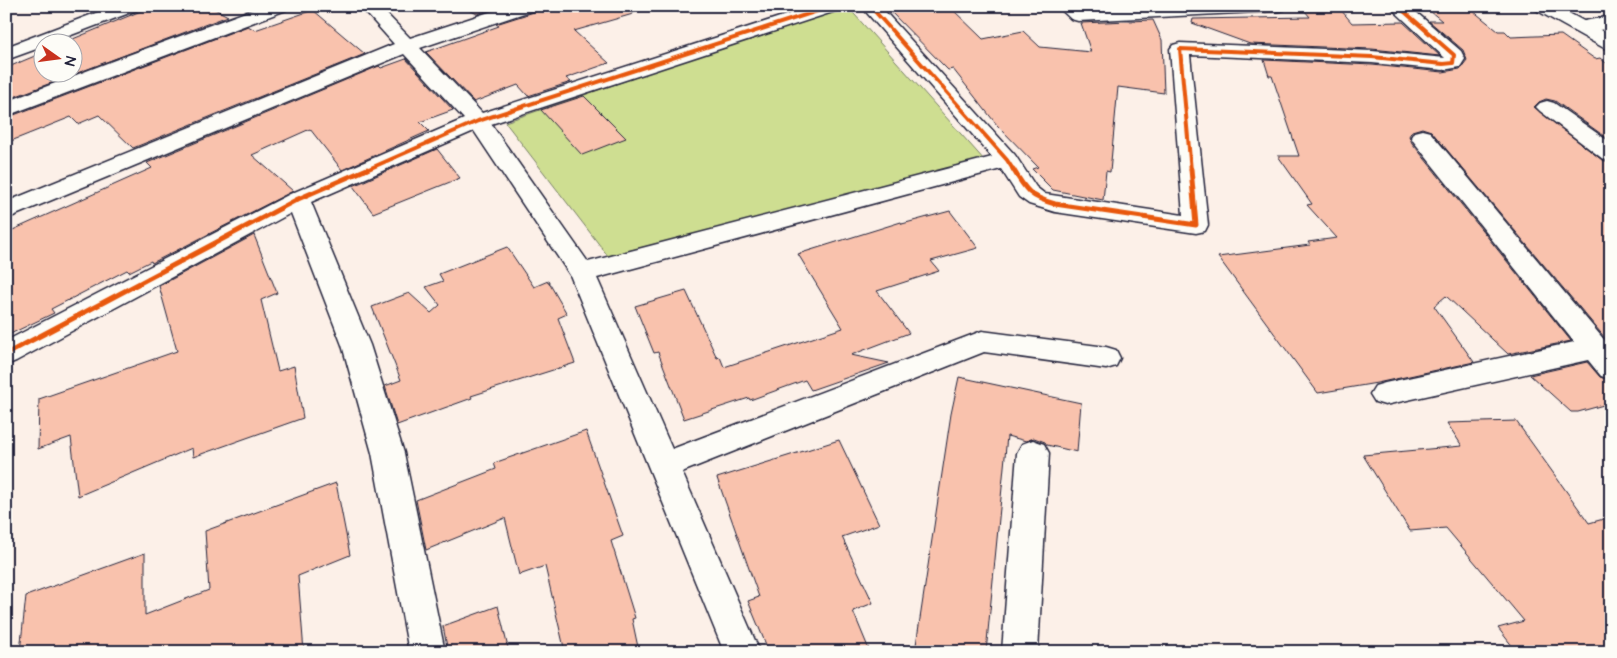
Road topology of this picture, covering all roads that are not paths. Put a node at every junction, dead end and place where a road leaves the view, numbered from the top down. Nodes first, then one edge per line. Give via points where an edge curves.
1 (131, 6) edge
2 (280, 6) edge
3 (370, 6) edge
4 (527, 6) edge
5 (833, 6) edge
6 (870, 6) edge
7 (1066, 6) edge
8 (1278, 6) edge
9 (1398, 6) edge
10 (1542, 6) edge
11 (1611, 22) edge
12 (1581, 27) junction
13 (1611, 44) edge
14 (407, 46) junction
15 (6, 54) edge
16 (1547, 107) dead end
17 (6, 110) edge
18 (478, 121) junction
19 (1422, 137) dead end
20 (1611, 154) edge
21 (1007, 160) junction
22 (298, 199) junction
23 (6, 212) edge
24 (582, 273) junction
25 (6, 354) edge
26 (1106, 358) dead end
27 (1602, 358) edge
28 (1385, 394) dead end
29 (1033, 453) dead end
30 (663, 466) junction
31 (427, 652) edge
32 (742, 652) edge
33 (1020, 652) edge

1 - 15 street
2 - 17 street
3 - 14 street
4 - 14 street
5 - 18 street
6 - 21 street
7 - 8 street via 1078,15
9 - 21 street via 1454,54 1456,59 1453,63 1180,49 1196,225 1037,199 1022,186
10 - 12 street
11 - 12 street
12 - 13 street
14 - 18 street
14 - 23 street
16 - 20 street
18 - 22 street
18 - 24 street
19 - 27 street
21 - 24 street
22 - 25 street
22 - 31 street via 356,345 388,453
24 - 30 street
26 - 30 street via 982,341
27 - 28 street
29 - 33 street
30 - 32 street

